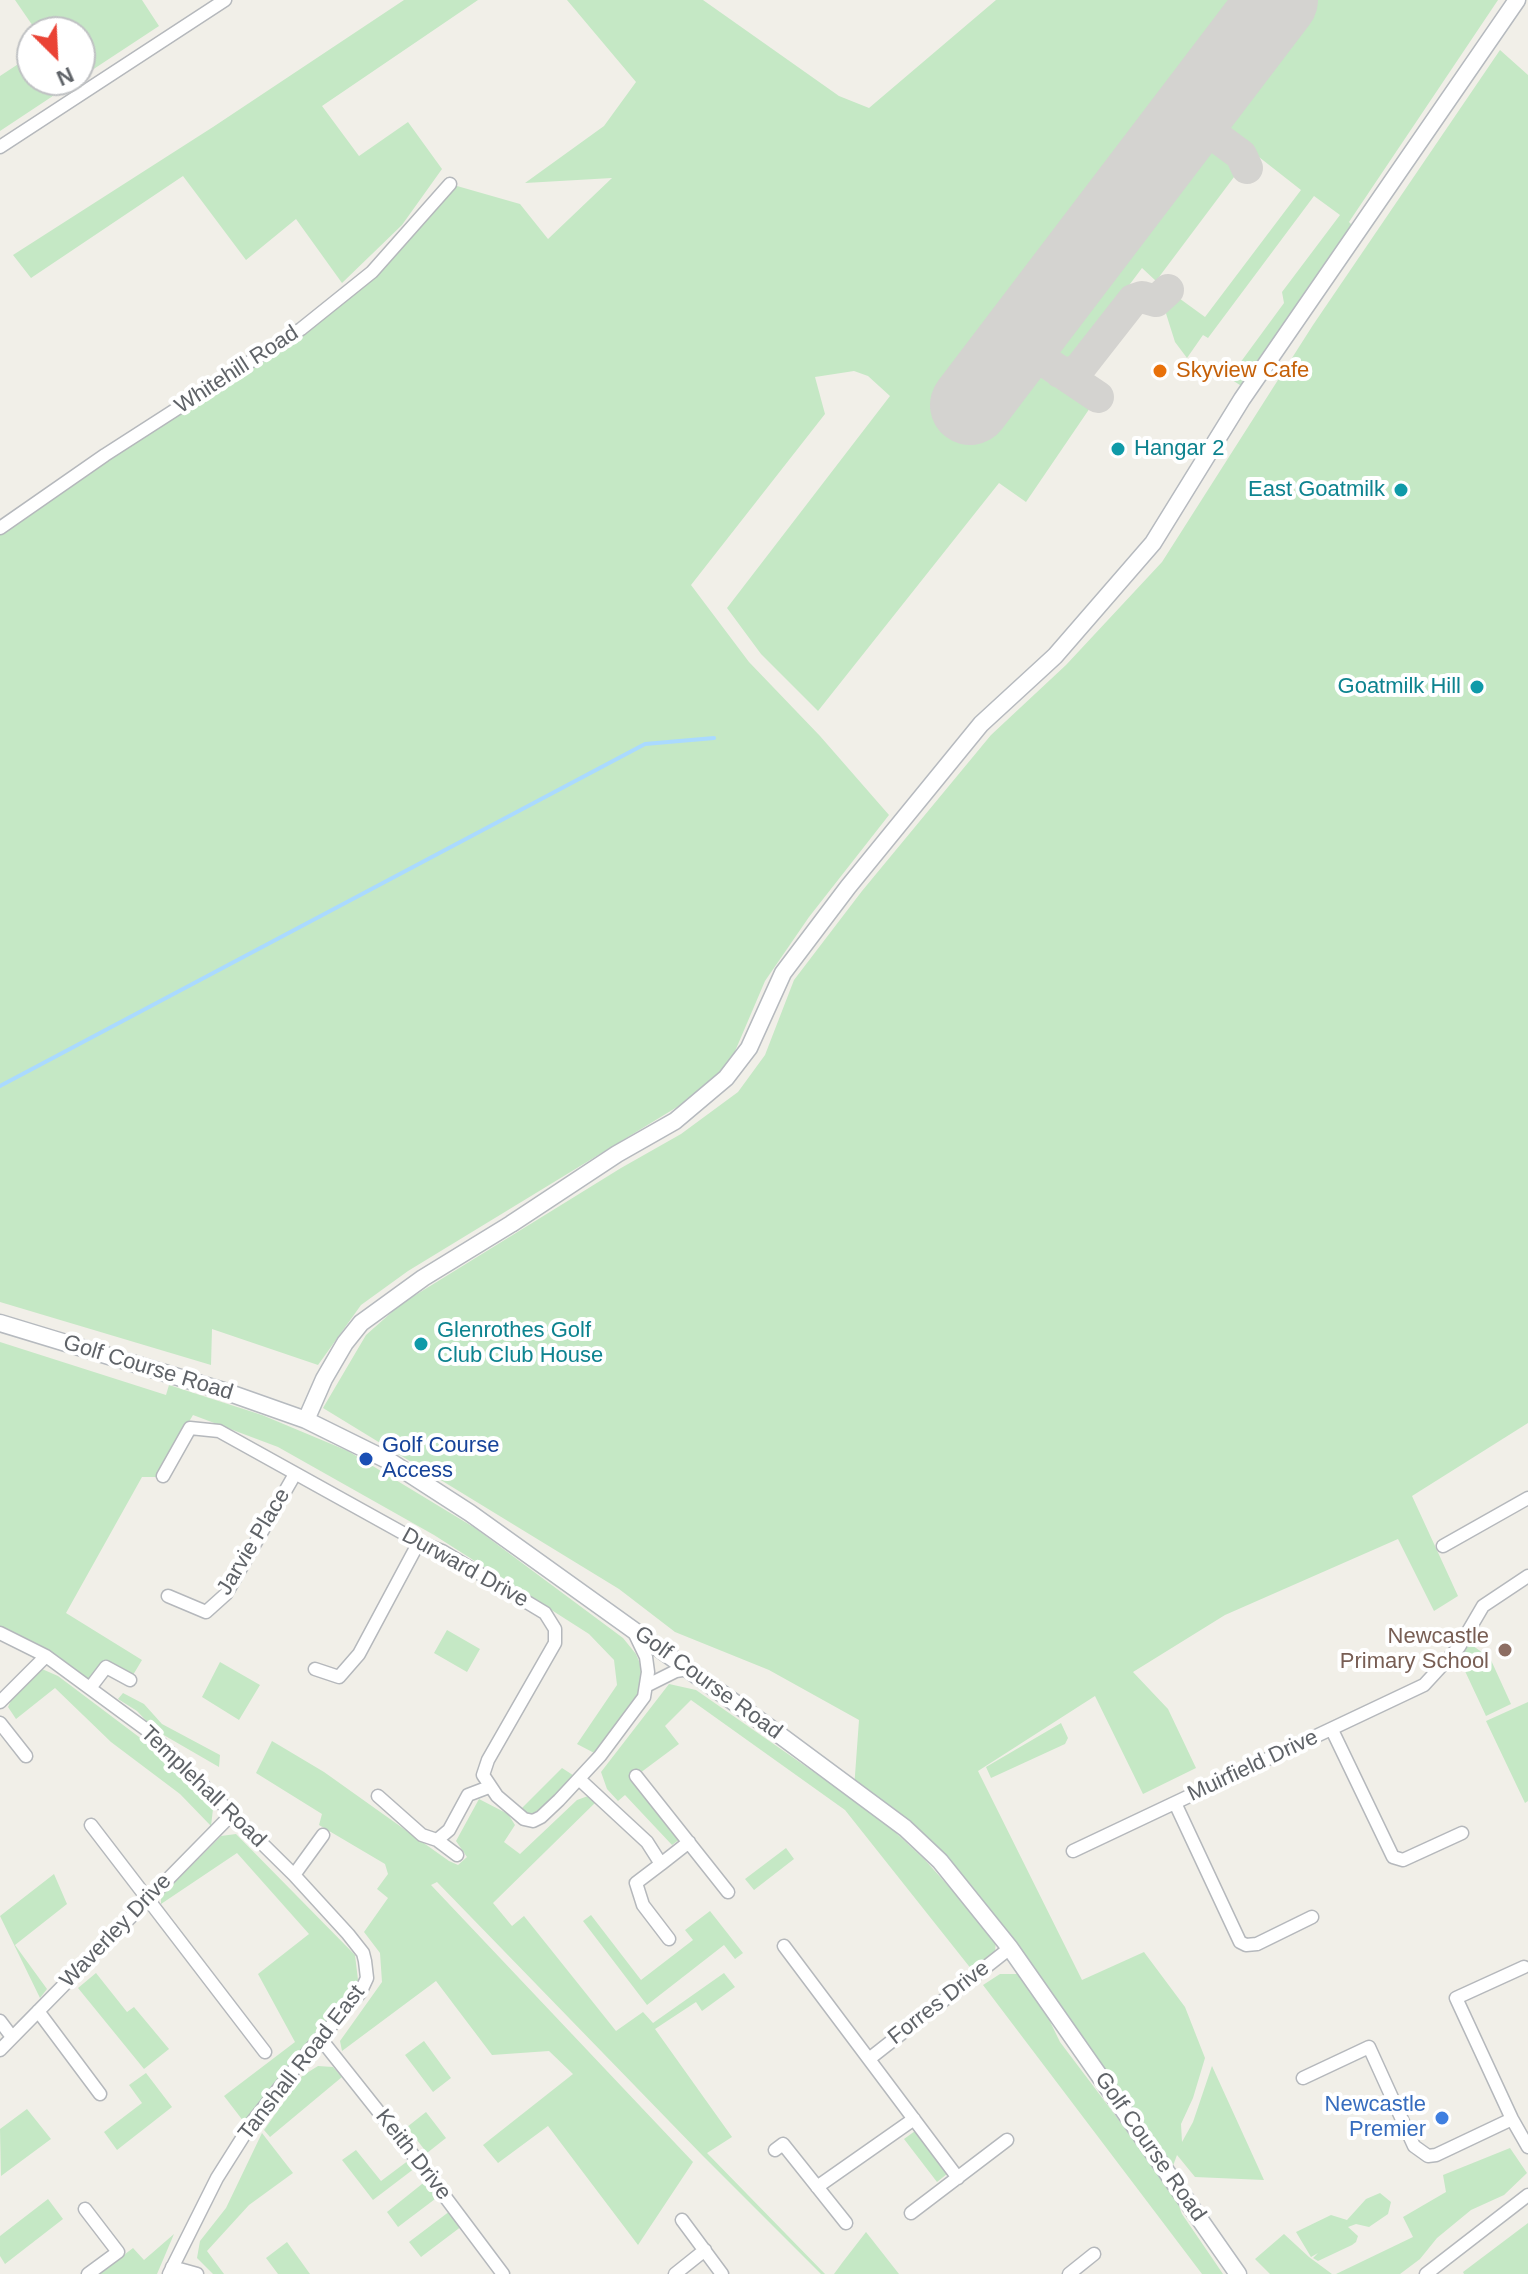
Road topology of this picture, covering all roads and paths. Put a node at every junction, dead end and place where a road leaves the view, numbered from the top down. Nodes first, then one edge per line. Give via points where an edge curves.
1 (225, 0) edge
2 (1517, 0) edge
3 (0, 147) edge
4 (450, 184) dead end
5 (0, 528) edge
6 (0, 1323) edge
7 (306, 1420) junction
8 (295, 1474) junction
9 (163, 1476) dead end
10 (1528, 1498) edge
11 (419, 1542) junction
12 (1443, 1546) dead end
13 (1528, 1576) edge
14 (168, 1596) dead end
15 (633, 1629) junction
16 (0, 1633) edge
17 (46, 1656) junction
18 (315, 1669) dead end
19 (688, 1669) junction
20 (130, 1680) dead end
21 (648, 1685) junction
22 (90, 1688) junction
23 (0, 1702) edge
24 (0, 1723) edge
25 (1332, 1730) junction
26 (26, 1756) dead end
27 (636, 1776) dead end
28 (579, 1779) junction
29 (489, 1787) junction
30 (378, 1796) dead end
31 (1175, 1803) junction
32 (232, 1814) junction
33 (91, 1825) dead end
34 (1462, 1833) dead end
35 (323, 1835) dead end
36 (437, 1840) junction
37 (689, 1842) junction
38 (1073, 1851) dead end
39 (457, 1855) dead end
40 (661, 1864) junction
41 (294, 1875) junction
42 (728, 1892) dead end
43 (148, 1898) junction
44 (1312, 1917) dead end
45 (669, 1939) dead end
46 (784, 1946) dead end
47 (1010, 1948) junction
48 (1524, 1967) dead end
49 (367, 1978) joint
50 (38, 2011) junction
51 (0, 2021) edge
52 (12, 2037) junction
53 (320, 2038) junction
54 (0, 2050) edge
55 (265, 2052) dead end
56 (869, 2059) junction
57 (1303, 2078) dead end
58 (100, 2094) dead end
59 (914, 2119) junction
60 (1512, 2119) junction
61 (1007, 2140) dead end
62 (1528, 2147) edge
63 (775, 2150) dead end
64 (958, 2178) junction
65 (817, 2187) junction
66 (1528, 2195) edge
67 (85, 2209) dead end
68 (911, 2213) dead end
69 (682, 2220) dead end
70 (846, 2223) dead end
71 (705, 2250) junction
72 (1094, 2254) dead end
73 (171, 2270) edge
74 (1433, 2272) edge
75 (88, 2274) edge
76 (197, 2274) edge
77 (503, 2274) edge
78 (675, 2274) edge
79 (722, 2274) edge
80 (1069, 2274) edge
81 (1238, 2274) edge

1 - 3 street
2 - 7 street via 1242,399 1153,543 1055,656 981,724 857,875 783,973 749,1048 726,1078 675,1121 423,1278 361,1323 324,1379
4 - 5 street, Whitehill Road via 372,272 301,329
6 - 7 street, Golf Course Road
7 - 15 street, Golf Course Road via 428,1485
8 - 9 street, Durward Drive via 219,1431 190,1428
8 - 11 street, Durward Drive
8 - 14 street, Jarvie Place via 226,1594 206,1612
10 - 12 street
11 - 18 street via 359,1654 339,1677
11 - 29 street, Durward Drive via 517,1595 545,1613 555,1629 550,1653 485,1767
13 - 25 street, Muirfield Drive via 1483,1606 1459,1647 1424,1685
15 - 19 street, Golf Course Road
15 - 21 street via 646,1657
16 - 17 street, Templehall Road
17 - 22 street, Templehall Road
17 - 23 street
19 - 21 street
19 - 47 street, Golf Course Road via 905,1828 940,1861
20 - 22 street via 106,1667
21 - 28 street via 637,1708
22 - 32 street, Templehall Road via 148,1731
24 - 26 street
25 - 31 street, Muirfield Drive
25 - 34 street, Muirfield Drive via 1393,1857 1403,1860
27 - 37 street
28 - 29 street via 533,1821 516,1814
28 - 40 street via 647,1842
29 - 36 street via 468,1795 449,1830
30 - 36 street via 422,1835
31 - 38 street, Muirfield Drive
31 - 44 street, Muirfield Drive via 1240,1942 1257,1944
32 - 41 street, Templehall Road
32 - 43 street, Waverley Drive
33 - 43 street
35 - 41 street
36 - 39 street
37 - 40 street
37 - 42 street
40 - 45 street via 636,1883 643,1905
41 - 49 street, Templehall Road via 363,1953
43 - 50 street, Waverley Drive
43 - 55 street
46 - 56 street, Forres Drive
47 - 56 street, Forres Drive
47 - 81 street, Golf Course Road
48 - 60 street via 1456,1998
49 - 53 street, Tanshall Road East
50 - 52 street, Waverley Drive
50 - 58 street
51 - 52 street
52 - 54 street, Waverley Drive
53 - 73 street, Tanshall Road East via 253,2121 217,2178
53 - 77 street, Keith Drive
56 - 59 street, Forres Drive
57 - 60 street via 1369,2047 1414,2146 1428,2156
59 - 64 street, Forres Drive
59 - 65 street
60 - 62 street
61 - 64 street
63 - 65 street via 783,2144
64 - 68 street
65 - 70 street
66 - 74 street
67 - 75 street via 118,2252
69 - 71 street
71 - 78 street
71 - 79 street
72 - 80 street
73 - 76 street

